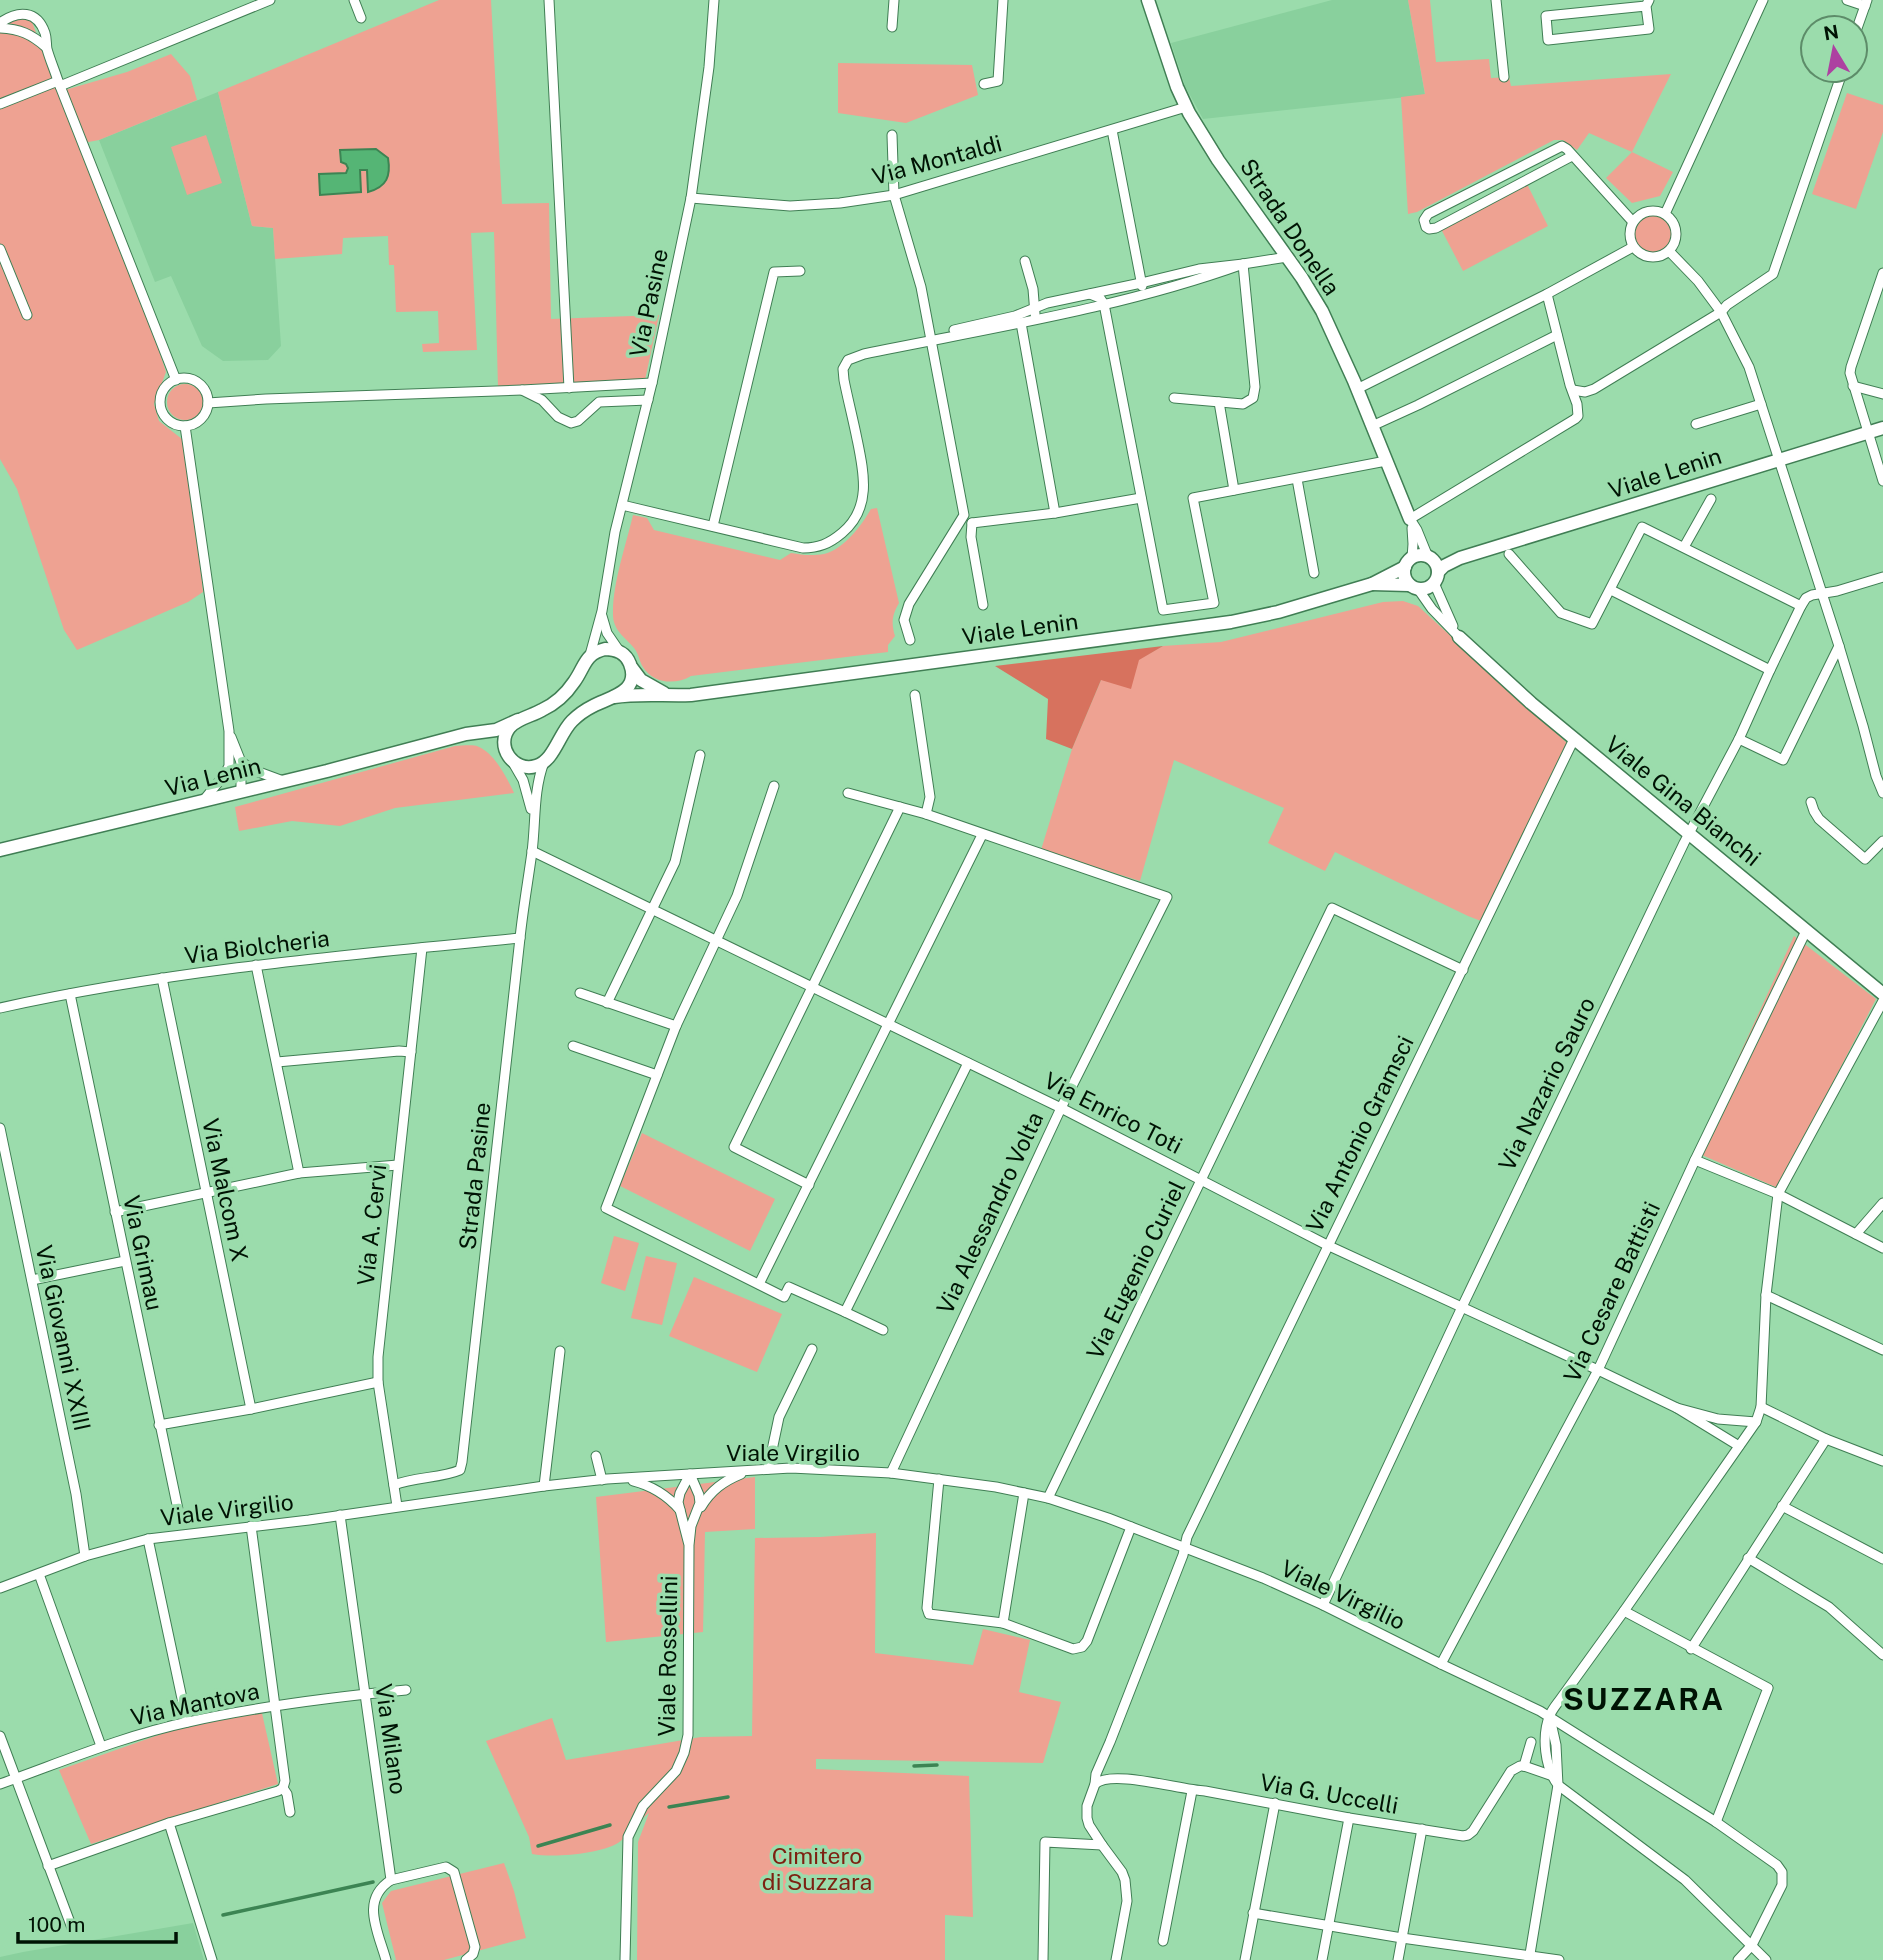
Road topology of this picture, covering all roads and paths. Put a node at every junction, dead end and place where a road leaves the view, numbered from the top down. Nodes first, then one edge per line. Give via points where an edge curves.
1 (270, 0) edge
2 (354, 0) edge
3 (549, 0) edge
4 (714, 0) edge
5 (894, 0) edge
6 (1003, 0) edge
7 (1148, 0) edge
8 (1496, 0) edge
9 (1763, 0) edge
10 (1847, 0) edge
11 (1648, 3) edge
12 (1866, 3) edge
13 (362, 18) dead end
14 (0, 23) edge
15 (892, 27) dead end
16 (0, 28) edge
17 (46, 47) junction
18 (1504, 76) dead end
19 (59, 83) junction
20 (984, 84) dead end
21 (1838, 84) edge
22 (0, 104) edge
23 (1186, 107) junction
24 (1112, 130) junction
25 (892, 135) dead end
26 (1572, 156) junction
27 (894, 195) junction
28 (691, 198) junction
29 (1665, 214) junction
30 (1633, 222) junction
31 (1633, 247) junction
32 (0, 249) edge
33 (1669, 251) junction
34 (1287, 257) junction
35 (1026, 261) dead end
36 (1243, 264) junction
37 (800, 271) dead end
38 (1883, 273) edge
39 (1141, 279) junction
40 (1090, 294) junction
41 (1144, 295) junction
42 (1547, 295) junction
43 (1104, 304) junction
44 (1035, 308) junction
45 (1721, 312) junction
46 (27, 315) dead end
47 (1036, 319) junction
48 (1021, 323) junction
49 (1557, 335) junction
50 (931, 340) junction
51 (176, 380) junction
52 (652, 383) junction
53 (619, 385) junction
54 (1853, 386) junction
55 (558, 388) junction
56 (569, 388) junction
57 (1357, 388) junction
58 (522, 390) junction
59 (1573, 390) junction
60 (1593, 390) junction
61 (1883, 394) edge
62 (1174, 398) dead end
63 (615, 400) junction
64 (648, 400) junction
65 (1219, 402) junction
66 (208, 403) junction
67 (544, 403) junction
68 (1761, 404) junction
69 (1578, 412) junction
70 (1696, 424) dead end
71 (186, 426) junction
72 (1372, 426) junction
73 (1883, 428) edge
74 (1869, 433) junction
75 (1778, 459) junction
76 (1386, 461) junction
77 (1297, 479) junction
78 (1883, 481) edge
79 (1234, 490) junction
80 (1140, 498) junction
81 (1711, 499) dead end
82 (622, 505) junction
83 (1055, 513) junction
84 (964, 515) junction
85 (1410, 519) junction
86 (972, 523) junction
87 (713, 526) junction
88 (1684, 547) junction
89 (1509, 554) dead end
90 (1408, 562) junction
91 (1433, 568) junction
92 (1314, 573) dead end
93 (1883, 577) edge
94 (1372, 584) junction
95 (1413, 587) junction
96 (1612, 590) junction
97 (1820, 592) junction
98 (983, 606) dead end
99 (1801, 606) junction
100 (602, 611) junction
101 (1459, 637) junction
102 (910, 640) dead end
103 (1839, 646) junction
104 (620, 652) junction
105 (590, 655) junction
106 (631, 665) junction
107 (1770, 670) junction
108 (670, 695) junction
109 (915, 695) dead end
110 (614, 697) junction
111 (518, 720) junction
112 (229, 732) junction
113 (1574, 739) junction
114 (1739, 739) junction
115 (436, 743) junction
116 (700, 755) dead end
117 (509, 758) junction
118 (241, 762) junction
119 (544, 762) junction
120 (229, 766) junction
121 (285, 781) junction
122 (774, 786) dead end
123 (241, 792) junction
124 (848, 793) dead end
125 (1883, 793) edge
126 (203, 801) junction
127 (1811, 802) dead end
128 (900, 807) junction
129 (926, 814) junction
130 (533, 818) junction
131 (1689, 833) junction
132 (982, 835) junction
133 (1883, 841) edge
134 (0, 850) edge
135 (532, 851) junction
136 (652, 909) junction
137 (1806, 931) junction
138 (520, 938) junction
139 (715, 940) junction
140 (422, 947) junction
141 (256, 965) junction
142 (1463, 970) junction
143 (162, 978) junction
144 (812, 987) junction
145 (580, 993) dead end
146 (70, 994) junction
147 (1883, 994) edge
148 (1883, 1001) edge
149 (607, 1003) junction
150 (0, 1008) edge
151 (887, 1025) junction
152 (676, 1026) junction
153 (573, 1046) dead end
154 (411, 1052) junction
155 (277, 1062) junction
156 (968, 1063) junction
157 (657, 1075) junction
158 (1061, 1108) junction
159 (0, 1128) edge
160 (1695, 1160) junction
161 (398, 1165) junction
162 (299, 1172) junction
163 (1201, 1179) junction
164 (809, 1185) junction
165 (206, 1192) junction
166 (1779, 1194) junction
167 (1883, 1203) edge
168 (116, 1212) junction
169 (1856, 1234) junction
170 (1327, 1245) junction
171 (1883, 1248) edge
172 (125, 1261) junction
173 (32, 1280) junction
174 (759, 1284) junction
175 (1766, 1295) junction
176 (1462, 1307) junction
177 (845, 1312) junction
178 (883, 1330) dead end
179 (812, 1349) dead end
180 (1883, 1350) edge
181 (560, 1351) dead end
182 (1598, 1370) junction
183 (378, 1382) junction
184 (1761, 1407) junction
185 (1677, 1408) junction
186 (251, 1409) junction
187 (1756, 1422) junction
188 (159, 1425) junction
189 (1826, 1439) junction
190 (1739, 1446) junction
191 (596, 1456) dead end
192 (1883, 1461) edge
193 (768, 1469) junction
194 (748, 1471) junction
195 (891, 1473) junction
196 (690, 1474) junction
197 (622, 1479) junction
198 (939, 1479) junction
199 (602, 1480) junction
200 (394, 1485) junction
201 (544, 1486) junction
202 (1024, 1493) junction
203 (1048, 1498) junction
204 (397, 1506) junction
205 (1782, 1506) junction
206 (681, 1511) junction
207 (697, 1514) junction
208 (340, 1515) junction
209 (180, 1519) dead end
210 (251, 1526) junction
211 (1130, 1527) junction
212 (148, 1539) junction
213 (689, 1545) junction
214 (1185, 1548) junction
215 (85, 1556) junction
216 (1748, 1558) junction
217 (1883, 1559) edge
218 (39, 1574) junction
219 (0, 1588) edge
220 (1323, 1605) junction
221 (1624, 1611) junction
222 (1003, 1623) junction
223 (1692, 1649) junction
224 (1883, 1655) edge
225 (1441, 1664) junction
226 (406, 1690) dead end
227 (365, 1694) junction
228 (275, 1707) junction
229 (1549, 1716) junction
230 (187, 1722) junction
231 (0, 1736) edge
232 (1531, 1742) dead end
233 (101, 1746) junction
234 (1524, 1766) junction
235 (1550, 1775) junction
236 (16, 1779) junction
237 (0, 1784) edge
238 (1095, 1784) junction
239 (1558, 1785) junction
240 (284, 1788) junction
241 (1192, 1791) junction
242 (1275, 1803) junction
243 (290, 1812) dead end
244 (1349, 1818) junction
245 (1716, 1822) junction
246 (169, 1823) junction
247 (1422, 1829) junction
248 (1102, 1845) junction
249 (48, 1866) junction
250 (391, 1880) junction
251 (1253, 1913) junction
252 (1327, 1927) junction
253 (72, 1928) dead end
254 (1402, 1938) junction
255 (1163, 1941) dead end
256 (1752, 1945) junction
257 (1529, 1957) edge
258 (212, 1960) edge
259 (386, 1960) edge
260 (466, 1960) edge
261 (625, 1960) edge
262 (1043, 1960) edge
263 (1116, 1960) edge
264 (1245, 1960) edge
265 (1322, 1960) edge
266 (1398, 1960) edge
267 (1559, 1960) edge
268 (1738, 1960) edge
269 (1766, 1960) edge

1 - 19 street
2 - 13 street
3 - 56 street
4 - 28 street, Via Pasine
5 - 15 street
6 - 20 street via 998,81
7 - 23 main road, Strada Donella
8 - 18 street
9 - 29 street
10 - 12 street
11 - 11 street via 1650,30 1548,40 1546,16
14 - 17 street via 16,14 37,19
16 - 17 street via 29,33
17 - 19 street
19 - 22 street
19 - 51 street
21 - 45 street via 1773,274
23 - 24 street, Via Montaldi
23 - 34 main road, Strada Donella
24 - 27 street, Via Montaldi
24 - 39 street
25 - 27 street
26 - 26 street via 1565,147 1558,147 1428,215 1424,223 1429,229 1436,228
26 - 30 street
27 - 28 street, Via Montaldi via 790,206
27 - 50 street
28 - 52 street, Via Pasine
29 - 30 street via 1650,211
29 - 33 street via 1676,231
30 - 31 street via 1629,235
31 - 33 street via 1650,257
31 - 42 street
32 - 46 street
33 - 45 street
34 - 36 street
34 - 57 main road, Strada Donella via 1321,307
35 - 44 street
36 - 39 street
36 - 41 street
36 - 65 street via 1255,394 1243,404
37 - 87 street via 774,272
38 - 54 street via 1851,367
39 - 40 street
39 - 41 street
39 - 43 street via 1137,288 1106,296
40 - 43 street
40 - 44 street
41 - 43 street
42 - 49 street
42 - 57 street
43 - 47 street
43 - 80 street
44 - 47 street
44 - 50 street via 938,334
45 - 60 street
45 - 68 street via 1746,358
47 - 48 street
48 - 50 street
48 - 83 street
49 - 59 street
49 - 72 street
50 - 84 street
50 - 87 street via 848,360 844,369 864,494 859,511 833,541 803,548
51 - 66 street via 198,383
51 - 71 street via 164,389 160,404 165,418
52 - 53 street
52 - 64 street, Via Pasine
53 - 56 street
53 - 63 street via 623,393
54 - 61 street
54 - 74 street
55 - 56 street
55 - 58 street
55 - 67 street
57 - 72 main road, Strada Donella
58 - 66 street
58 - 67 street
59 - 60 street
59 - 69 street
60 - 69 street
62 - 65 street
63 - 64 street
63 - 67 street via 599,402 571,423
64 - 82 street, Via Pasine
65 - 79 street
66 - 71 street via 199,422
68 - 70 street
68 - 75 street
69 - 85 street via 1575,419
71 - 112 street
72 - 76 main road, Strada Donella
73 - 74 main road, Viale Lenin
74 - 75 main road, Viale Lenin
74 - 78 street
75 - 91 main road, Viale Lenin
75 - 97 street
76 - 77 street
76 - 85 main road, Strada Donella
77 - 79 street
77 - 92 street
79 - 80 street via 1193,498 1214,603 1163,610
80 - 83 street
81 - 88 street
82 - 87 street
82 - 100 street, Via Pasine
83 - 86 street
84 - 86 street
84 - 102 street via 909,604 904,620
85 - 90 street via 1413,538
85 - 91 street
86 - 98 street
88 - 96 street via 1642,527
88 - 99 street
89 - 96 street via 1561,613 1592,624
90 - 91 main road, Viale Lenin via 1417,556
90 - 94 main road, Viale Lenin
90 - 95 main road via 1404,577
91 - 95 main road, Viale Lenin via 1426,589
91 - 101 street via 1444,610
93 - 97 street
94 - 95 main road, Viale Lenin
94 - 108 main road, Viale Lenin via 1231,622
95 - 101 street
96 - 107 street
97 - 99 street, Via Nazario Sauro
97 - 103 street
99 - 107 street, Via Nazario Sauro
100 - 104 street via 607,633
100 - 105 street, Via Pasine
101 - 113 main road, Viale Gina Bianchi
103 - 114 street via 1783,760
103 - 125 street
104 - 105 main road via 605,649
104 - 106 main road
105 - 111 main road, Via Lenin via 566,692 546,709
106 - 108 main road via 641,680
106 - 110 main road via 631,681
107 - 114 street, Via Nazario Sauro
108 - 110 main road, Viale Lenin
109 - 129 street via 930,797
110 - 119 main road via 572,720
111 - 115 main road, Via Lenin via 496,730
111 - 117 main road via 504,739
112 - 118 street
112 - 120 street
113 - 131 main road, Viale Gina Bianchi
113 - 142 street, Via Antonio Gramsci
114 - 131 street, Via Nazario Sauro
115 - 117 main road, Via Lenin via 479,738 498,745
115 - 121 main road, Via Lenin
116 - 136 street via 675,862
117 - 119 main road via 527,768
117 - 130 street via 526,787
118 - 121 street
118 - 123 street
119 - 130 street
120 - 123 street
120 - 126 street
121 - 123 main road, Via Lenin
122 - 139 street via 737,896
123 - 126 main road, Via Lenin
124 - 128 street
126 - 134 main road, Via Lenin
127 - 133 street via 1819,819 1865,859
128 - 129 street
128 - 144 street
129 - 132 street
130 - 135 street, Strada Pasine
131 - 137 main road, Viale Gina Bianchi
131 - 176 street, Via Nazario Sauro
132 - 151 street
132 - 158 street, Via Alessandro Volta via 1167,897
135 - 136 street, Via Enrico Toti
135 - 138 street, Strada Pasine
136 - 139 street, Via Enrico Toti
136 - 149 street
137 - 147 main road, Viale Gina Bianchi
137 - 160 street, Via Cesare Battisti
138 - 140 street, Via Biolcheria
138 - 200 street, Strada Pasine via 462,1462 460,1470 452,1474
139 - 144 street, Via Enrico Toti
139 - 152 street
140 - 141 street, Via Biolcheria
140 - 154 street, Via A. Cervi
141 - 143 street, Via Biolcheria
141 - 155 street
142 - 163 street, Via Eugenio Curiel via 1332,908
142 - 170 street, Via Antonio Gramsci
143 - 146 street, Via Biolcheria
143 - 165 street, Via Malcom X
144 - 151 street, Via Enrico Toti
144 - 164 street via 734,1147
145 - 149 street
146 - 150 street, Via Biolcheria
146 - 168 street, Via Grimau
148 - 166 street
149 - 152 street
151 - 156 street, Via Enrico Toti
151 - 164 street
152 - 157 street
153 - 157 street
154 - 155 street
154 - 161 street, Via A. Cervi
155 - 162 street
156 - 158 street, Via Enrico Toti
156 - 177 street
157 - 174 street via 606,1208
158 - 163 street, Via Enrico Toti
158 - 195 street, Via Alessandro Volta
159 - 173 street, Via Giovanni XXIII
160 - 166 street
160 - 182 street, Via Cesare Battisti
161 - 162 street
161 - 183 street, Via A. Cervi
162 - 165 street
163 - 170 street, Via Enrico Toti
163 - 203 street, Via Eugenio Curiel
164 - 174 street
165 - 168 street
165 - 186 street, Via Malcom X
166 - 169 street
166 - 175 street
167 - 169 street
168 - 172 street, Via Grimau
169 - 171 street
170 - 176 street, Via Enrico Toti
170 - 214 street, Via Antonio Gramsci
172 - 173 street
172 - 188 street, Via Grimau
173 - 215 street, Via Giovanni XXIII
174 - 177 street via 784,1297 789,1287
175 - 180 street
175 - 184 street
176 - 182 street, Via Enrico Toti
176 - 220 street, Via Nazario Sauro
177 - 178 street
179 - 193 street via 779,1417
181 - 201 street
182 - 185 street, Via Enrico Toti
182 - 225 street, Via Cesare Battisti
183 - 186 street
183 - 200 street, Via A. Cervi
184 - 187 street
184 - 189 street
185 - 187 street, Via Enrico Toti via 1718,1419
185 - 190 street, Via Enrico Toti
186 - 188 street
187 - 190 street
188 - 209 street, Via Grimau
189 - 192 street
189 - 205 street
190 - 221 street
191 - 199 street
193 - 194 street, Viale Virgilio
193 - 195 street, Viale Virgilio
194 - 196 street, Viale Virgilio
194 - 207 street via 725,1481
195 - 198 street, Viale Virgilio
196 - 197 street, Viale Virgilio
196 - 206 street via 680,1493
196 - 207 street via 699,1495
197 - 199 street, Viale Virgilio
197 - 206 street via 647,1484
198 - 202 street, Viale Virgilio
198 - 222 street via 929,1614
199 - 201 street, Viale Virgilio
200 - 204 street, Via A. Cervi
201 - 204 street, Viale Virgilio
202 - 203 street, Viale Virgilio
202 - 222 street
203 - 211 street, Viale Virgilio
204 - 208 street, Viale Virgilio
205 - 216 street
205 - 217 street
206 - 213 street
207 - 213 street
208 - 210 street, Viale Virgilio
208 - 227 street, Via Milano
210 - 212 street, Viale Virgilio
210 - 228 street
211 - 214 street, Viale Virgilio
211 - 222 street via 1082,1647 1073,1649
212 - 215 street, Viale Virgilio
212 - 230 street
213 - 261 street, Viale Rossellini via 688,1735 676,1771 643,1807 628,1837
214 - 220 street, Viale Virgilio
214 - 238 street, Via Antonio Gramsci
215 - 218 street, Viale Virgilio
216 - 223 street
216 - 224 street via 1829,1607
218 - 219 street, Viale Virgilio
218 - 233 street
220 - 225 street, Viale Virgilio
221 - 223 street
221 - 229 street
223 - 245 street via 1768,1688
225 - 229 street, Viale Virgilio
226 - 227 street, Via Mantova
227 - 228 street, Via Mantova
227 - 250 street, Via Milano
228 - 230 street, Via Mantova
228 - 240 street
229 - 235 street via 1545,1736
229 - 239 street
229 - 245 street, Viale Virgilio
230 - 233 street, Via Mantova
231 - 236 street
232 - 234 street
233 - 236 street, Via Mantova
234 - 235 street
234 - 247 street, Via G. Uccelli via 1511,1771 1468,1835
235 - 239 street
236 - 237 street, Via Mantova
236 - 249 street
238 - 241 street, Via G. Uccelli via 1101,1779 1121,1778
238 - 248 street, Via Antonio Gramsci via 1087,1818
239 - 256 street via 1685,1880
239 - 257 street
240 - 243 street
240 - 246 street
241 - 242 street, Via G. Uccelli
241 - 255 street
242 - 244 street, Via G. Uccelli
242 - 251 street
244 - 247 street, Via G. Uccelli
244 - 252 street
245 - 256 street, Viale Virgilio via 1782,1872 1782,1885
246 - 249 street
246 - 258 street
247 - 254 street
248 - 262 street via 1045,1842
248 - 263 street, Via Antonio Gramsci via 1122,1872 1127,1894
249 - 253 street
250 - 259 street via 379,1890 372,1906
250 - 260 street via 446,1867 454,1872 475,1947
251 - 252 street
251 - 264 street
252 - 254 street
252 - 265 street
254 - 257 street
254 - 266 street
256 - 268 street
256 - 269 street
257 - 267 street

